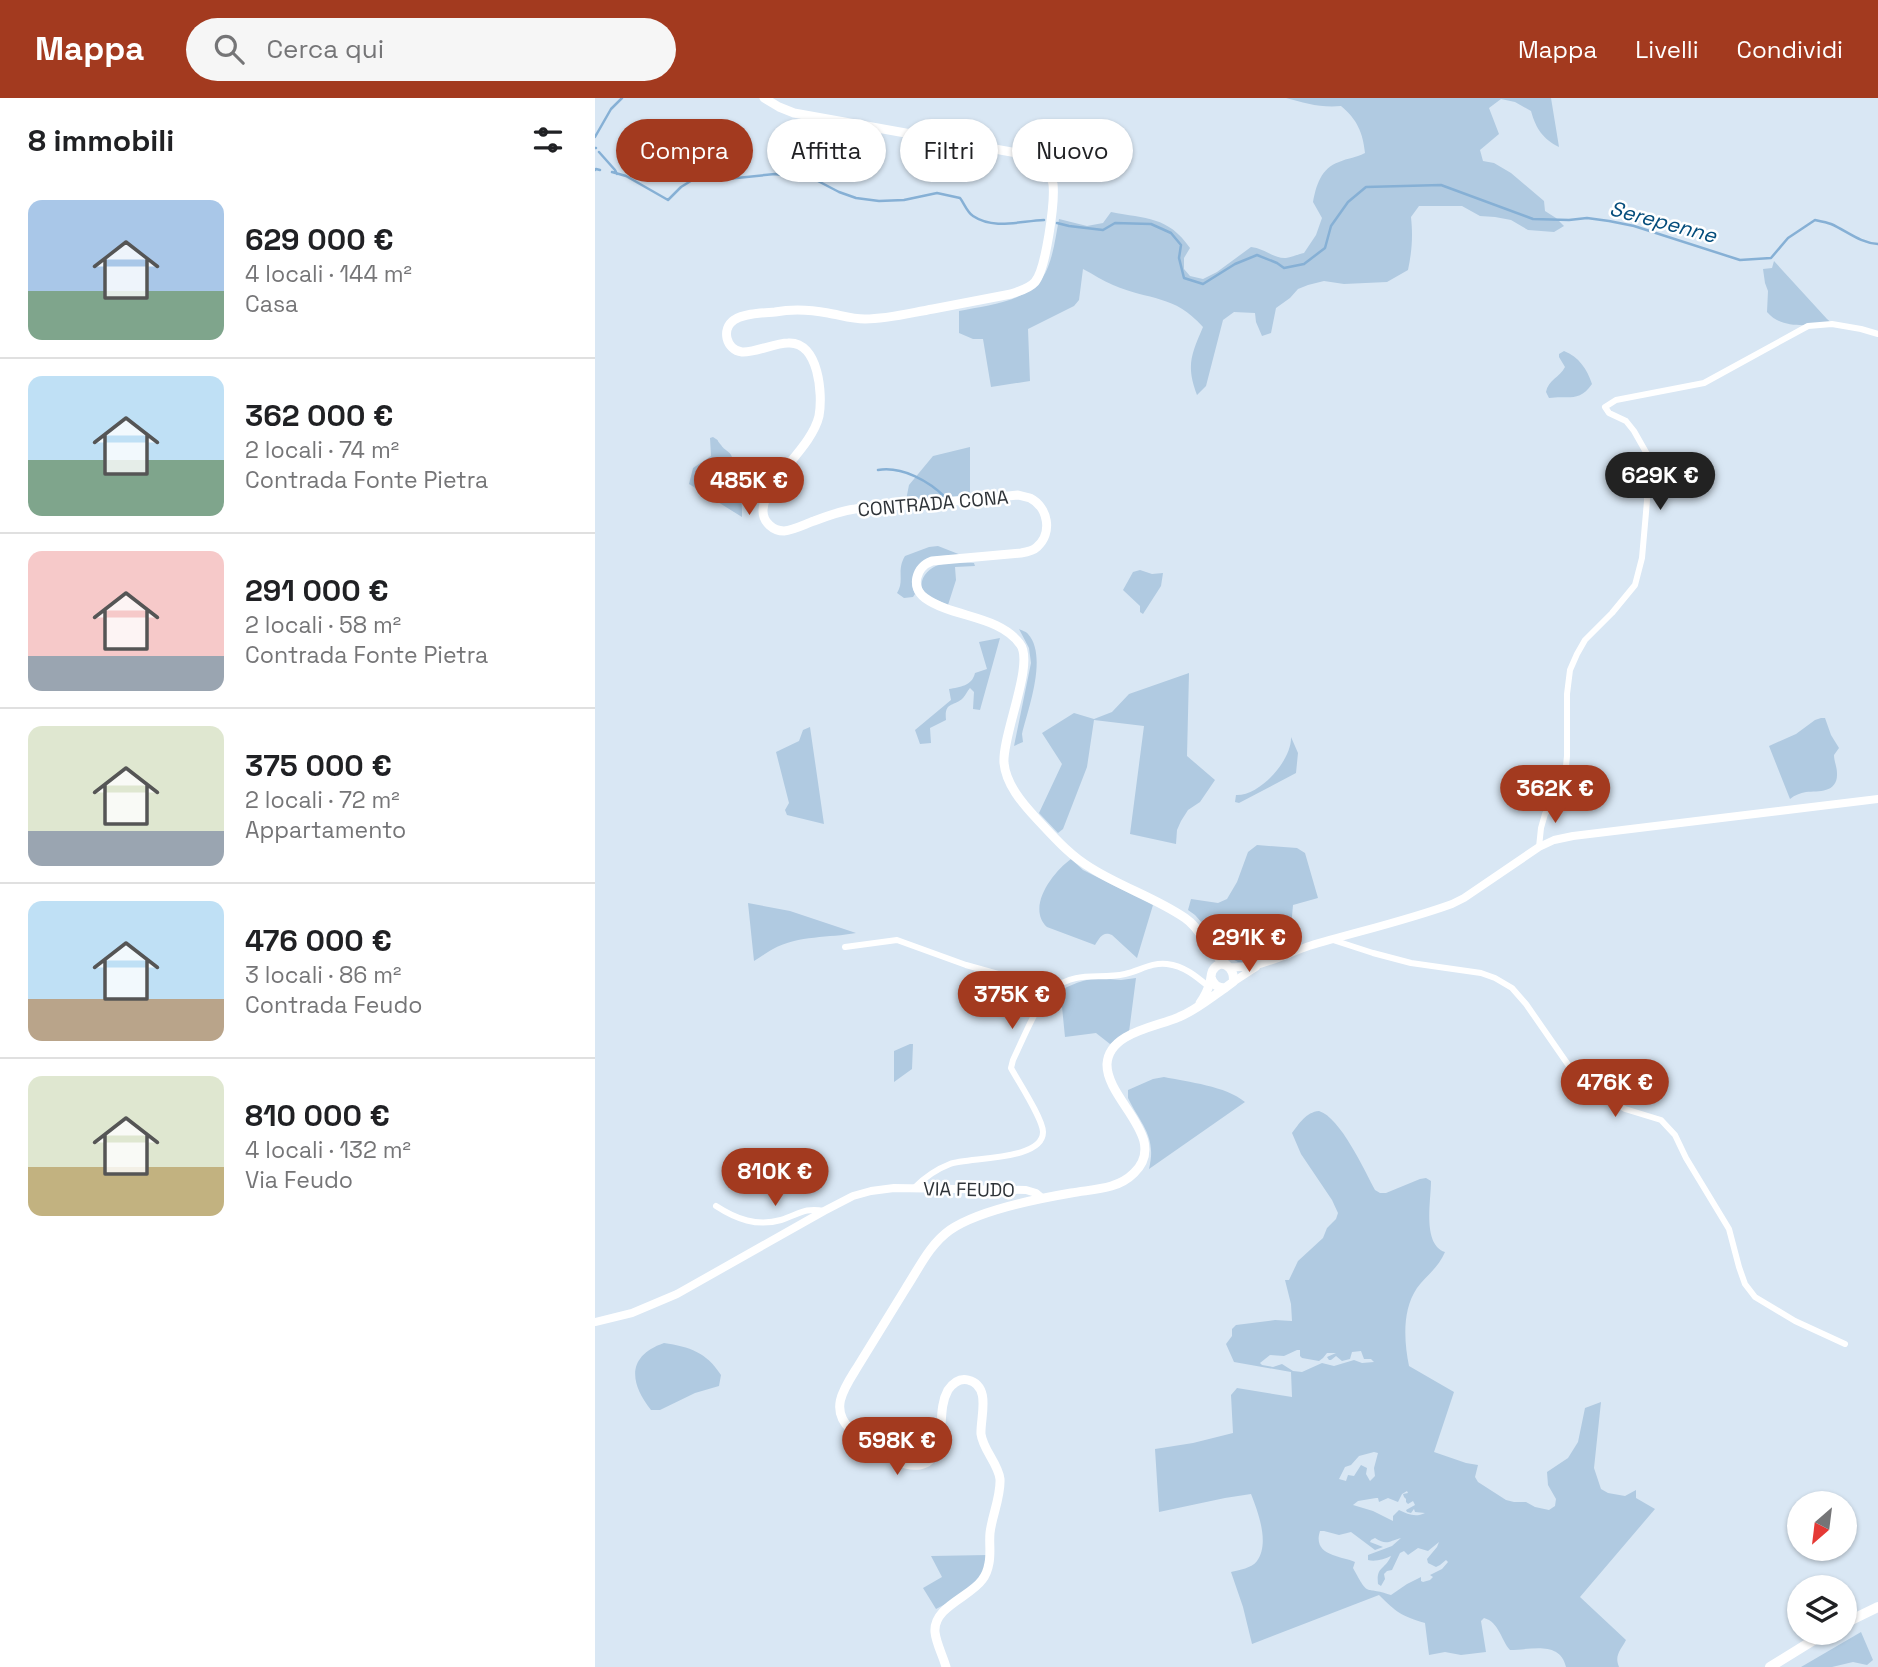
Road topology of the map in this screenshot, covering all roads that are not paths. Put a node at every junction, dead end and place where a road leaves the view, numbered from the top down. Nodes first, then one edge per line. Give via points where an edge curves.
1 (764, 98) edge
2 (1878, 334) edge
3 (1878, 799) edge
4 (1539, 847) junction
5 (1333, 940) junction
6 (1205, 942) junction
7 (845, 947) dead end
8 (1262, 964) junction
9 (1229, 966) junction
10 (1211, 978) junction
11 (1229, 985) junction
12 (1049, 992) junction
13 (1197, 1007) junction
14 (913, 1188) junction
15 (1042, 1198) junction
16 (716, 1206) dead end
17 (824, 1211) junction
18 (595, 1322) edge
19 (1846, 1344) dead end
20 (1878, 1606) edge
21 (1857, 1617) edge
22 (1806, 1645) edge
23 (946, 1667) edge
24 (1770, 1667) edge

1 - 6 main road, CONTRADA CONA via 794,113 1017,153 1046,168 1053,184 1053,203 1041,273 1027,288 885,318 780,311 747,316 731,322 727,338 742,352 798,344 807,351 821,385 814,430 774,484 764,506 765,520 776,530 786,531 855,508 1018,495 1040,506 1047,531 1035,549 927,563 916,576 917,589 932,602 996,626 1024,649 1004,764 1028,809 1077,859 1184,917
2 - 4 street via 1832,324 1808,326 1704,383 1616,400 1605,407 1626,421 1647,454 1642,558 1635,585 1585,640 1570,670 1565,786 1545,814
3 - 4 street via 1573,836
4 - 5 street via 1451,904
5 - 8 street
5 - 19 street via 1411,963 1481,973 1512,988 1581,1080 1625,1109 1661,1120 1675,1135 1729,1229 1745,1284 1755,1297
6 - 9 main road, CONTRADA CONA
6 - 10 main road, CONTRADA CONA
7 - 12 street via 897,940
8 - 9 street
8 - 11 street
9 - 10 main road via 1219,965
9 - 11 main road via 1234,974
10 - 11 main road via 1217,987
10 - 12 street via 1164,963 1117,976 1079,976
10 - 13 main road
11 - 13 main road, VIA FEUDO
12 - 14 street via 1011,1068 1039,1119 1042,1138 1027,1151 951,1164
13 - 15 main road, VIA FEUDO via 1125,1038 1110,1053 1110,1077 1146,1144 1137,1171 1124,1182
14 - 15 street, VIA FEUDO via 1026,1190
14 - 17 street, VIA FEUDO via 871,1191
15 - 23 main road via 968,1221 938,1241 853,1373 839,1403 840,1415 850,1429 876,1450 917,1466 929,1461 937,1448 943,1402 950,1387 955,1382 972,1381 982,1393 981,1435 1000,1478 999,1489 986,1574 944,1611 936,1627
16 - 17 street via 733,1217 765,1223 807,1209
17 - 18 street, VIA FEUDO via 677,1294
20 - 21 highway
22 - 24 highway

